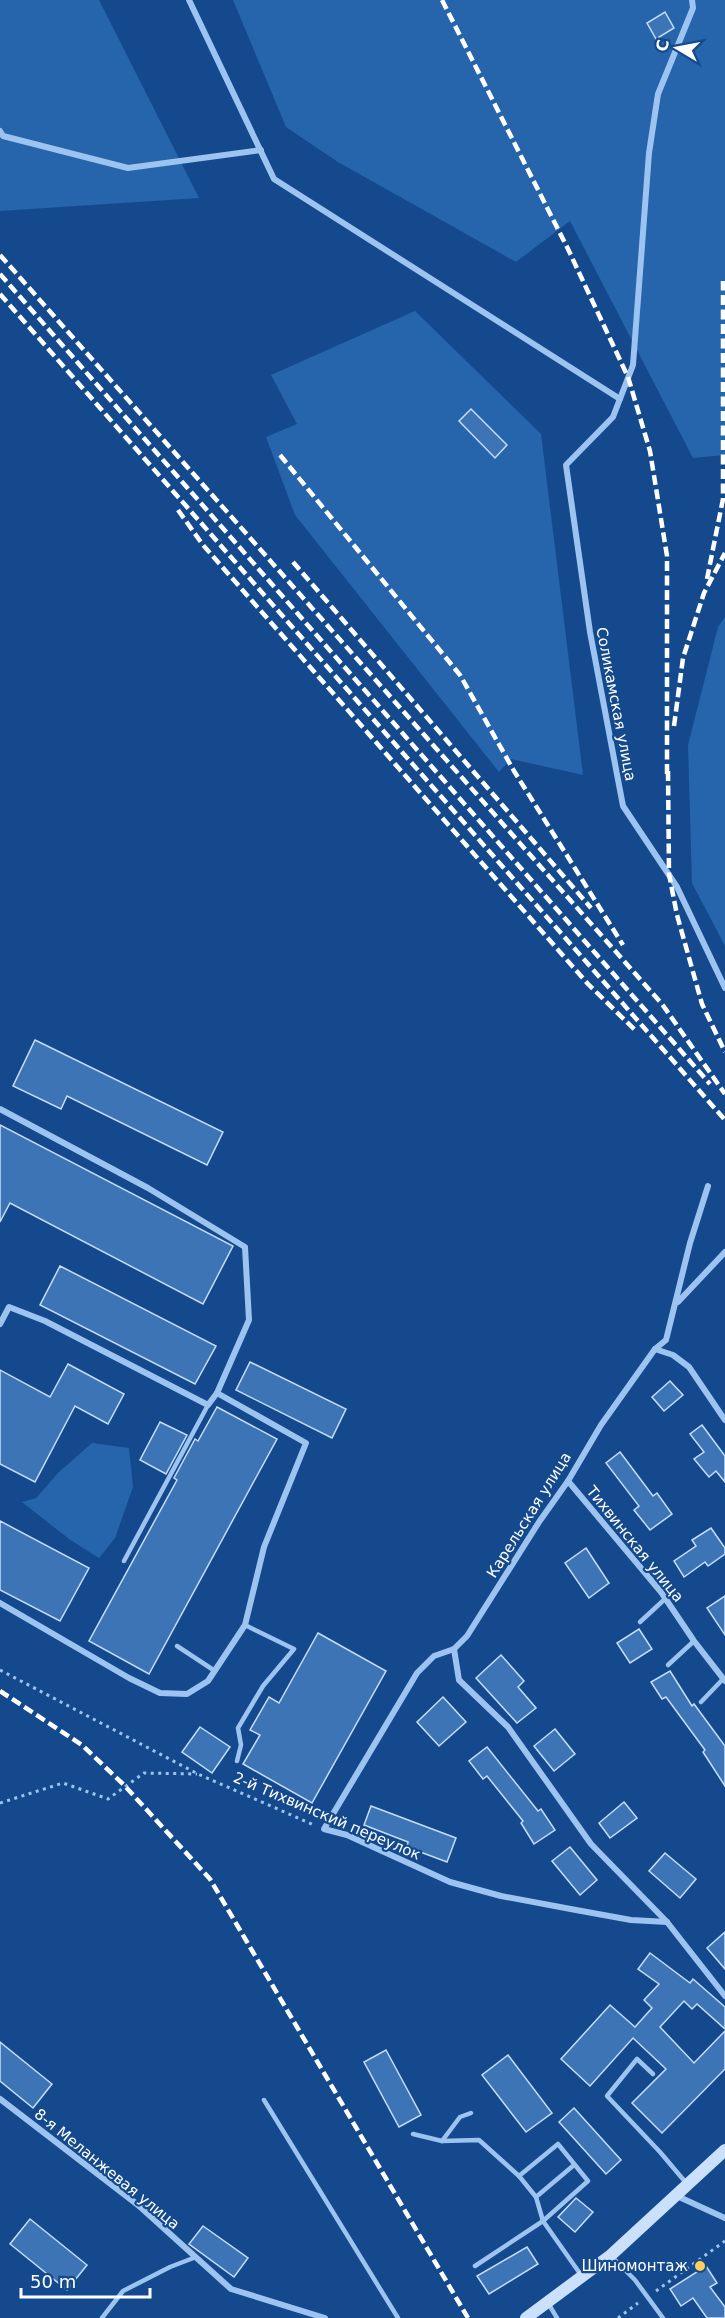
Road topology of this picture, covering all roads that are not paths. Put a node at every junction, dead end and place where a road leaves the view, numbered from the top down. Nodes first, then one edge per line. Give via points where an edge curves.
1 (189, 0) edge
2 (692, 0) edge
3 (0, 131) edge
4 (261, 150) junction
5 (620, 399) junction
6 (725, 988) edge
7 (0, 1109) edge
8 (708, 1186) dead end
9 (725, 1252) edge
10 (676, 1304) junction
11 (0, 1324) edge
12 (655, 1349) junction
13 (217, 1393) junction
14 (208, 1405) junction
15 (725, 1420) edge
16 (568, 1481) junction
17 (124, 1561) dead end
18 (666, 1598) junction
19 (0, 1603) edge
20 (640, 1622) dead end
21 (244, 1625) junction
22 (694, 1641) junction
23 (177, 1646) dead end
24 (454, 1649) junction
25 (668, 1665) dead end
26 (215, 1671) junction
27 (724, 1680) edge
28 (701, 1702) dead end
29 (237, 1761) dead end
30 (324, 1829) joint
31 (667, 1922) junction
32 (725, 1996) edge
33 (653, 2074) dead end
34 (0, 2099) edge
35 (264, 2100) dead end
36 (471, 2113) dead end
37 (413, 2134) dead end
38 (442, 2141) junction
39 (725, 2150) edge
40 (574, 2165) junction
41 (519, 2176) junction
42 (687, 2184) junction
43 (676, 2195) junction
44 (536, 2197) junction
45 (725, 2218) edge
46 (543, 2221) junction
47 (610, 2255) junction
48 (196, 2257) junction
49 (475, 2266) dead end
50 (583, 2277) junction
51 (548, 2303) junction
52 (313, 2317) edge
53 (102, 2318) edge
54 (325, 2318) edge
55 (398, 2318) edge
56 (526, 2318) edge
57 (557, 2318) edge
58 (663, 2318) edge

1 - 4 street
2 - 5 street via 693,9 658,94 649,153 633,365
3 - 4 street via 3,136 128,168
4 - 5 street via 274,179
5 - 6 street, Соликамская улица via 613,417 566,465 590,632 623,806 677,887
7 - 13 street via 148,1188 245,1247 249,1320
8 - 10 street, Карельская улица
9 - 10 street
10 - 12 street, Карельская улица via 666,1340
11 - 14 street via 9,1307 45,1321
12 - 15 street via 689,1367
12 - 16 street, Карельская улица via 601,1425
13 - 14 street
13 - 21 street via 306,1443 264,1547
14 - 17 lane
16 - 18 street, Тихвинская улица
16 - 24 street, Карельская улица via 467,1636
18 - 20 lane
18 - 22 street, Тихвинская улица
19 - 26 street via 160,1693 187,1694 208,1681
21 - 26 street
21 - 29 lane via 294,1649 263,1686 238,1728 241,1745
22 - 25 lane
22 - 27 street, Тихвинская улица
23 - 26 lane
24 - 30 street, Карельская улица via 434,1656 417,1673
24 - 31 street via 459,1680 508,1728 591,1844
27 - 28 lane
30 - 31 street, 2-й Тихвинский переулок via 347,1835 450,1882 501,1896 631,1920
31 - 32 street
33 - 42 lane via 637,2059 607,2096
34 - 48 street, 8-я Меланжевая улица via 138,2205
35 - 55 lane
36 - 38 lane via 460,2117
37 - 38 lane
38 - 41 lane via 479,2140
39 - 42 main road
40 - 41 lane via 558,2144
40 - 44 lane
40 - 46 lane via 588,2181
41 - 44 lane
42 - 43 main road
43 - 45 street
43 - 47 main road
44 - 46 lane
46 - 49 lane
46 - 50 lane
47 - 50 main road
47 - 58 lane
48 - 52 street, 8-я Меланжевая улица via 231,2289
48 - 53 lane via 123,2291
50 - 51 main road
51 - 56 main road
51 - 57 lane
52 - 54 street, 8-я Меланжевая улица

